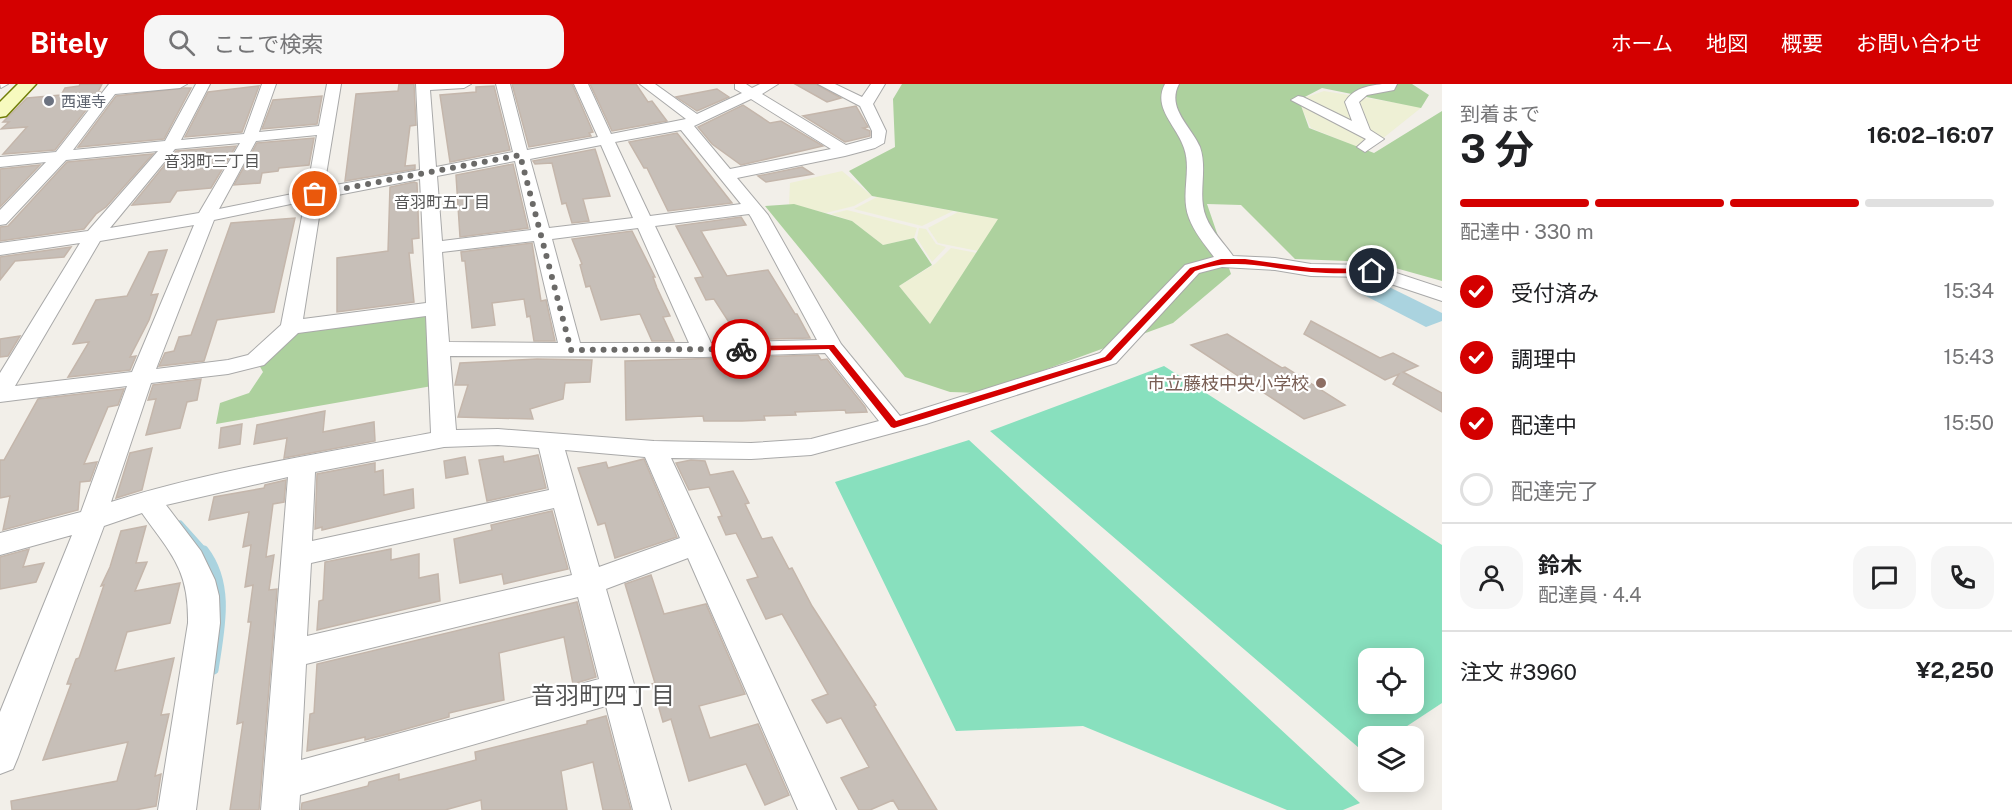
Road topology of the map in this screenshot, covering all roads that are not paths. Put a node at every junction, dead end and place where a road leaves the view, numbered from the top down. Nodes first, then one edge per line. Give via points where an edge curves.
1 (28, 84) edge
2 (180, 84) edge
3 (203, 84) edge
4 (269, 84) edge
5 (334, 84) edge
6 (464, 84) edge
7 (502, 84) edge
8 (580, 84) edge
9 (647, 84) edge
10 (737, 84) edge
11 (771, 84) edge
12 (825, 84) edge
13 (878, 84) edge
14 (1172, 84) edge
15 (1390, 84) edge
16 (423, 86) edge
17 (114, 87) edge
18 (752, 93) junction
19 (1299, 100) dead end
20 (866, 105) junction
21 (0, 112) edge
22 (690, 122) junction
23 (327, 130) junction
24 (250, 138) junction
25 (605, 139) junction
26 (171, 145) junction
27 (845, 151) junction
28 (520, 155) junction
29 (61, 156) junction
30 (0, 162) edge
31 (428, 173) junction
32 (726, 175) junction
33 (315, 194) junction
34 (753, 208) junction
35 (207, 215) junction
36 (0, 220) edge
37 (643, 221) junction
38 (541, 234) junction
39 (93, 237) junction
40 (433, 248) junction
41 (0, 249) edge
42 (1227, 261) junction
43 (1442, 294) edge
44 (436, 308) junction
45 (291, 327) junction
46 (831, 346) junction
47 (438, 349) junction
48 (571, 350) junction
49 (703, 350) junction
50 (142, 376) junction
51 (0, 394) edge
52 (894, 424) junction
53 (444, 439) junction
54 (550, 443) junction
55 (654, 449) junction
56 (302, 466) junction
57 (564, 496) junction
58 (148, 501) junction
59 (92, 519) junction
60 (697, 543) junction
61 (0, 544) edge
62 (297, 555) junction
63 (589, 583) junction
64 (290, 654) junction
65 (618, 688) junction
66 (0, 757) edge
67 (280, 797) edge
68 (177, 810) edge
69 (652, 810) edge
70 (817, 810) edge

1 - 21 street
2 - 17 street
3 - 26 street
4 - 24 street
5 - 23 street
6 - 16 street
7 - 28 street
8 - 25 street
9 - 22 street
10 - 18 street
11 - 18 street
12 - 20 street
13 - 20 street
14 - 42 street via 1167,98 1170,110 1193,152 1195,211
15 - 19 street via 1354,96 1352,102 1364,140
16 - 31 street
17 - 29 street
18 - 22 street
18 - 27 street
20 - 27 street via 879,131 879,140
22 - 25 street
22 - 32 street
23 - 24 street
23 - 33 street
24 - 26 street
24 - 35 street
25 - 28 street
25 - 37 street
26 - 29 street
26 - 39 street
27 - 32 street
28 - 31 street
28 - 38 street
29 - 30 street
29 - 36 street
31 - 33 street
31 - 40 street
32 - 34 street
33 - 35 street
33 - 45 street
34 - 37 street
34 - 46 street
35 - 39 street
35 - 50 street
37 - 38 street
37 - 49 street
38 - 40 street
38 - 48 street
39 - 41 street
39 - 51 street
40 - 44 street
42 - 43 street via 1311,270 1372,271
42 - 52 street via 1192,269 1108,358
44 - 45 street
44 - 47 street
45 - 50 street via 256,360 228,367
46 - 49 street
46 - 52 street
47 - 48 street
47 - 53 street
48 - 49 street
50 - 51 street
50 - 59 street
52 - 55 street via 811,447 751,452
53 - 54 street via 498,437
53 - 56 street
54 - 55 street
54 - 57 street
55 - 60 street
56 - 58 street
56 - 62 street
57 - 62 street
57 - 63 street
58 - 59 street
58 - 68 street via 192,561 204,599 202,641
59 - 61 street
59 - 66 street
60 - 63 street
60 - 70 street
62 - 64 street
63 - 64 street
63 - 65 street
64 - 67 street
65 - 67 street
65 - 69 street

